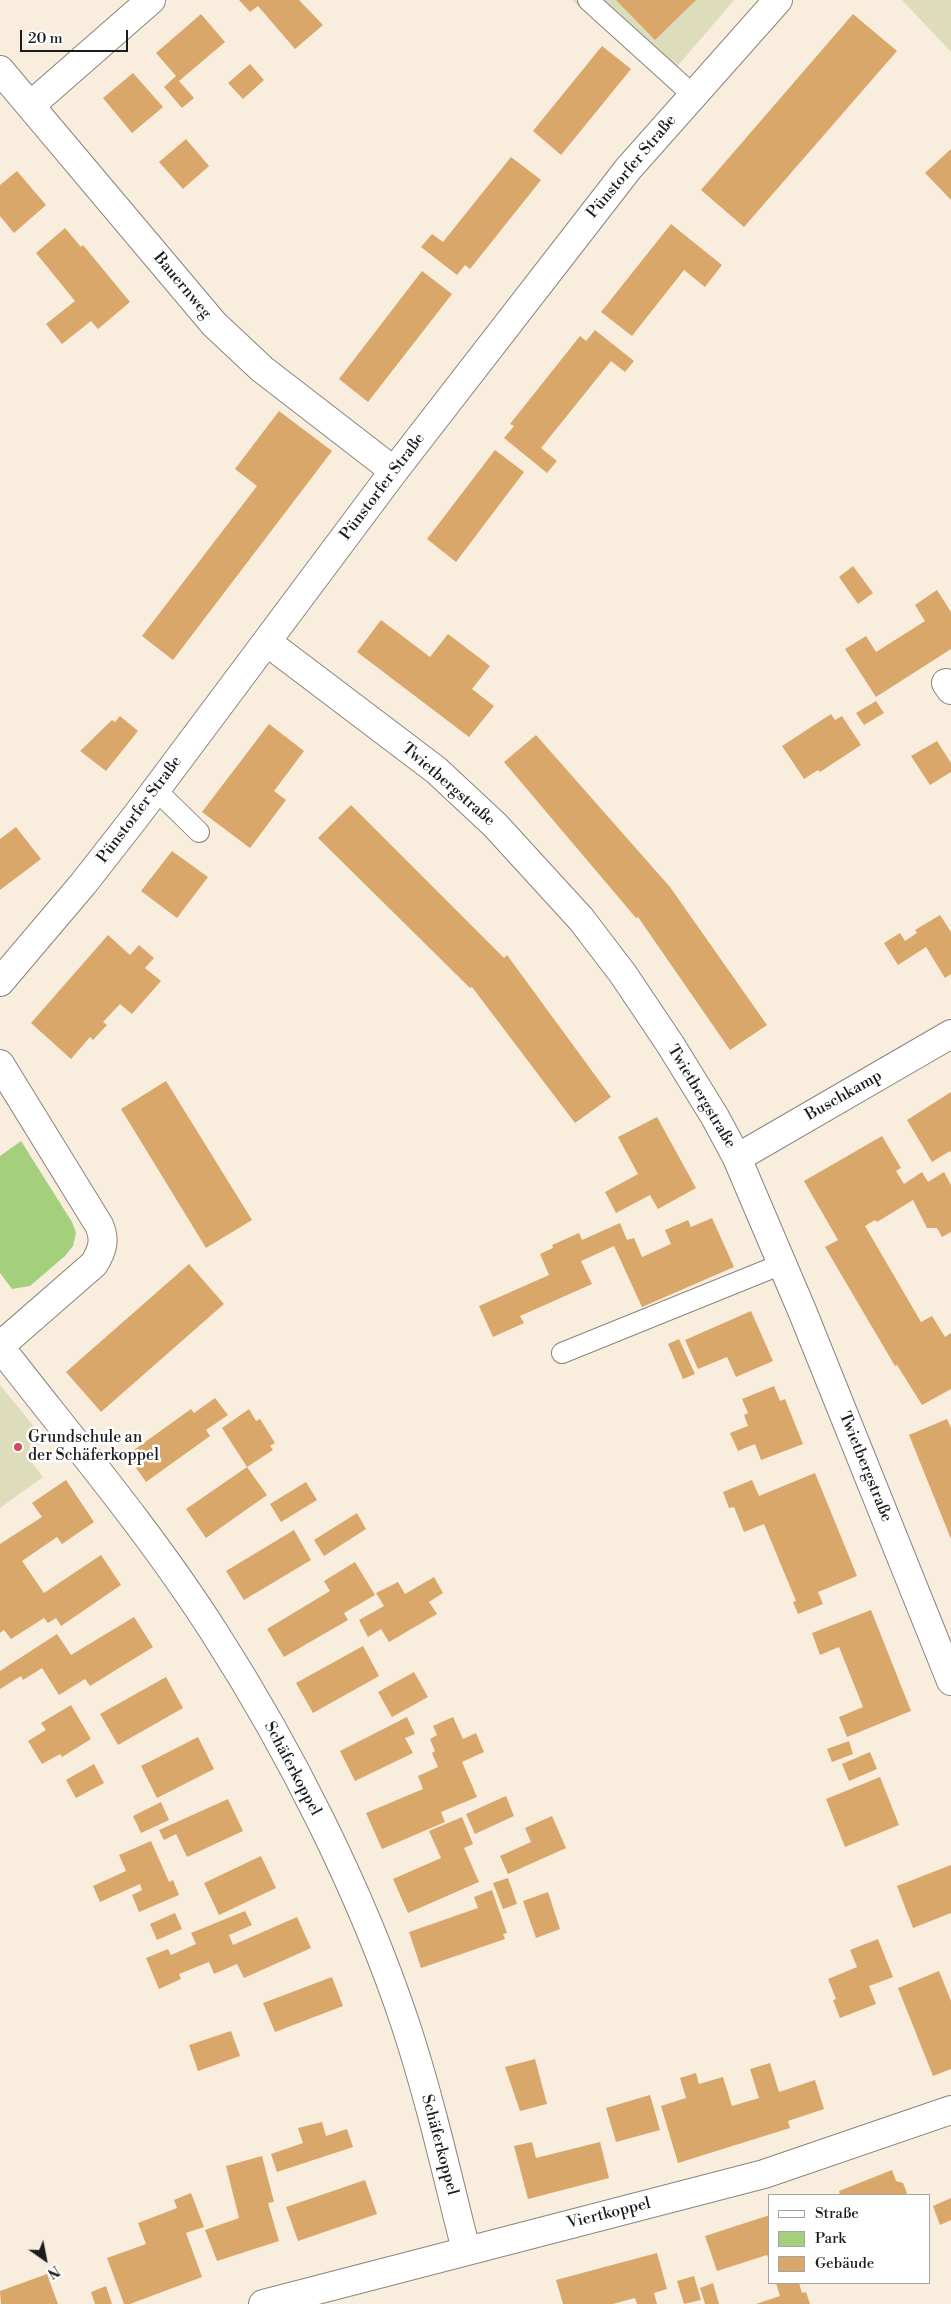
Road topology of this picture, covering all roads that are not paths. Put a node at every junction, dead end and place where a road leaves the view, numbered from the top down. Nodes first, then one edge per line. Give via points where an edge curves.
1 (151, 0) edge
2 (588, 0) edge
3 (778, 0) edge
4 (0, 70) edge
5 (693, 95) junction
6 (31, 105) junction
7 (394, 471) junction
8 (267, 642) junction
9 (156, 790) junction
10 (199, 832) dead end
11 (0, 982) edge
12 (951, 1034) edge
13 (0, 1064) edge
14 (737, 1158) junction
15 (782, 1264) junction
16 (0, 1346) edge
17 (562, 1352) dead end
18 (951, 1681) edge
19 (951, 2110) edge
20 (466, 2250) junction
21 (263, 2304) edge

1 - 6 street
2 - 5 lane
3 - 5 street, Pünstorfer Straße
4 - 6 street, Bauernweg
5 - 7 street, Pünstorfer Straße via 628,169
6 - 7 street, Bauernweg via 214,324 262,369
7 - 8 street, Pünstorfer Straße
8 - 9 street, Pünstorfer Straße
8 - 14 street, Twietbergstraße via 436,770 548,881 623,974 687,1071
9 - 10 lane
9 - 11 street, Pünstorfer Straße via 83,884
12 - 14 street, Buschkamp
13 - 16 street, Schäferkoppel via 103,1233 103,1248 94,1264
14 - 15 street, Twietbergstraße
15 - 17 lane
15 - 18 street, Twietbergstraße
16 - 20 street, Schäferkoppel via 130,1514 214,1632 303,1788 361,1911 406,2026
19 - 20 street, Viertkoppel via 764,2174
20 - 21 street, Viertkoppel

